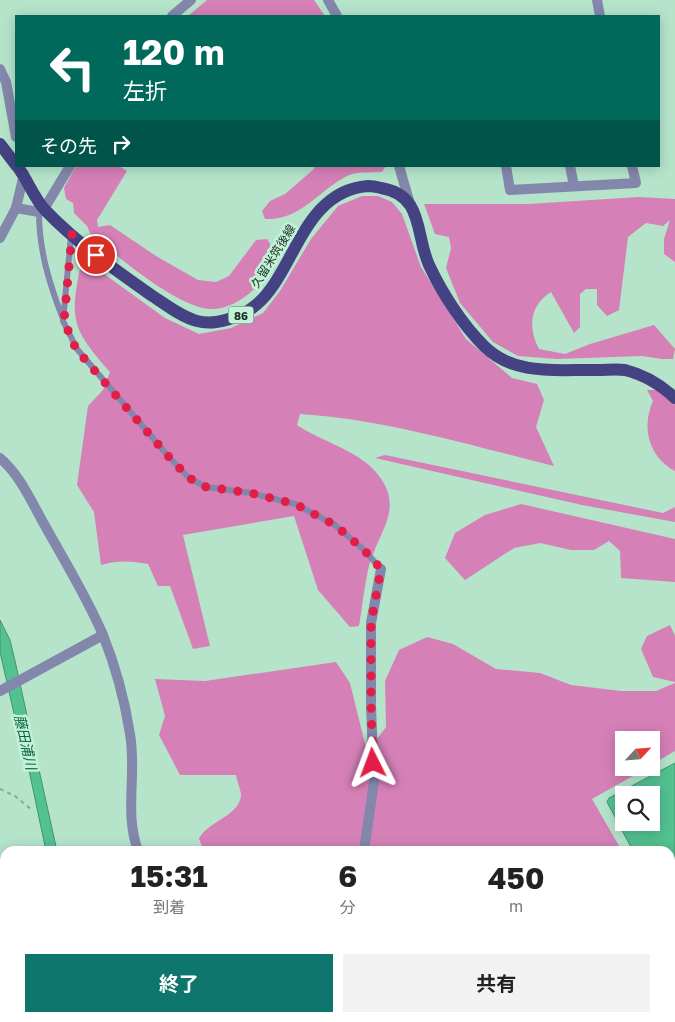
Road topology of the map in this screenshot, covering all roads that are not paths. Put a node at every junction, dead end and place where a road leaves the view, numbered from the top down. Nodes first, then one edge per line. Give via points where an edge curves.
1 (191, 0) edge
2 (328, 0) edge
3 (596, 0) edge
4 (173, 15) edge
5 (337, 15) edge
6 (600, 15) edge
7 (0, 68) edge
8 (15, 132) edge
9 (0, 144) edge
10 (15, 162) edge
11 (69, 167) edge
12 (398, 167) edge
13 (506, 167) edge
14 (570, 167) edge
15 (632, 167) edge
16 (20, 168) edge
17 (574, 186) junction
18 (410, 204) junction
19 (16, 208) junction
20 (42, 210) junction
21 (72, 234) junction
22 (0, 238) edge
23 (64, 321) junction
24 (675, 398) edge
25 (0, 458) edge
26 (381, 569) joint
27 (103, 635) junction
28 (0, 691) edge
29 (136, 846) edge
30 (365, 846) edge

1 - 4 street
2 - 5 street
3 - 6 street
7 - 8 street via 6,82
9 - 10 main road, 久留米筑後線 / 86
11 - 20 street
12 - 18 street
13 - 17 street via 510,190
14 - 17 street
15 - 17 street via 636,182
16 - 19 street
16 - 20 main road, 久留米筑後線 / 86
18 - 21 main road, 久留米筑後線 / 86 via 394,190 368,186 336,198 321,209 295,244 270,291 255,306 220,321 198,322 170,308 108,265
18 - 24 main road via 417,218 428,263 454,307 485,347 510,365 528,369 623,370 656,381
19 - 20 street
19 - 22 street
20 - 21 main road, 久留米筑後線 / 86
20 - 23 lane via 42,257
21 - 23 lane
23 - 26 lane via 76,349 189,478 206,487 251,493 295,504 335,525
25 - 27 street via 20,480
26 - 30 street via 371,623 374,782
27 - 28 street
27 - 29 street via 130,735 133,774 130,809

